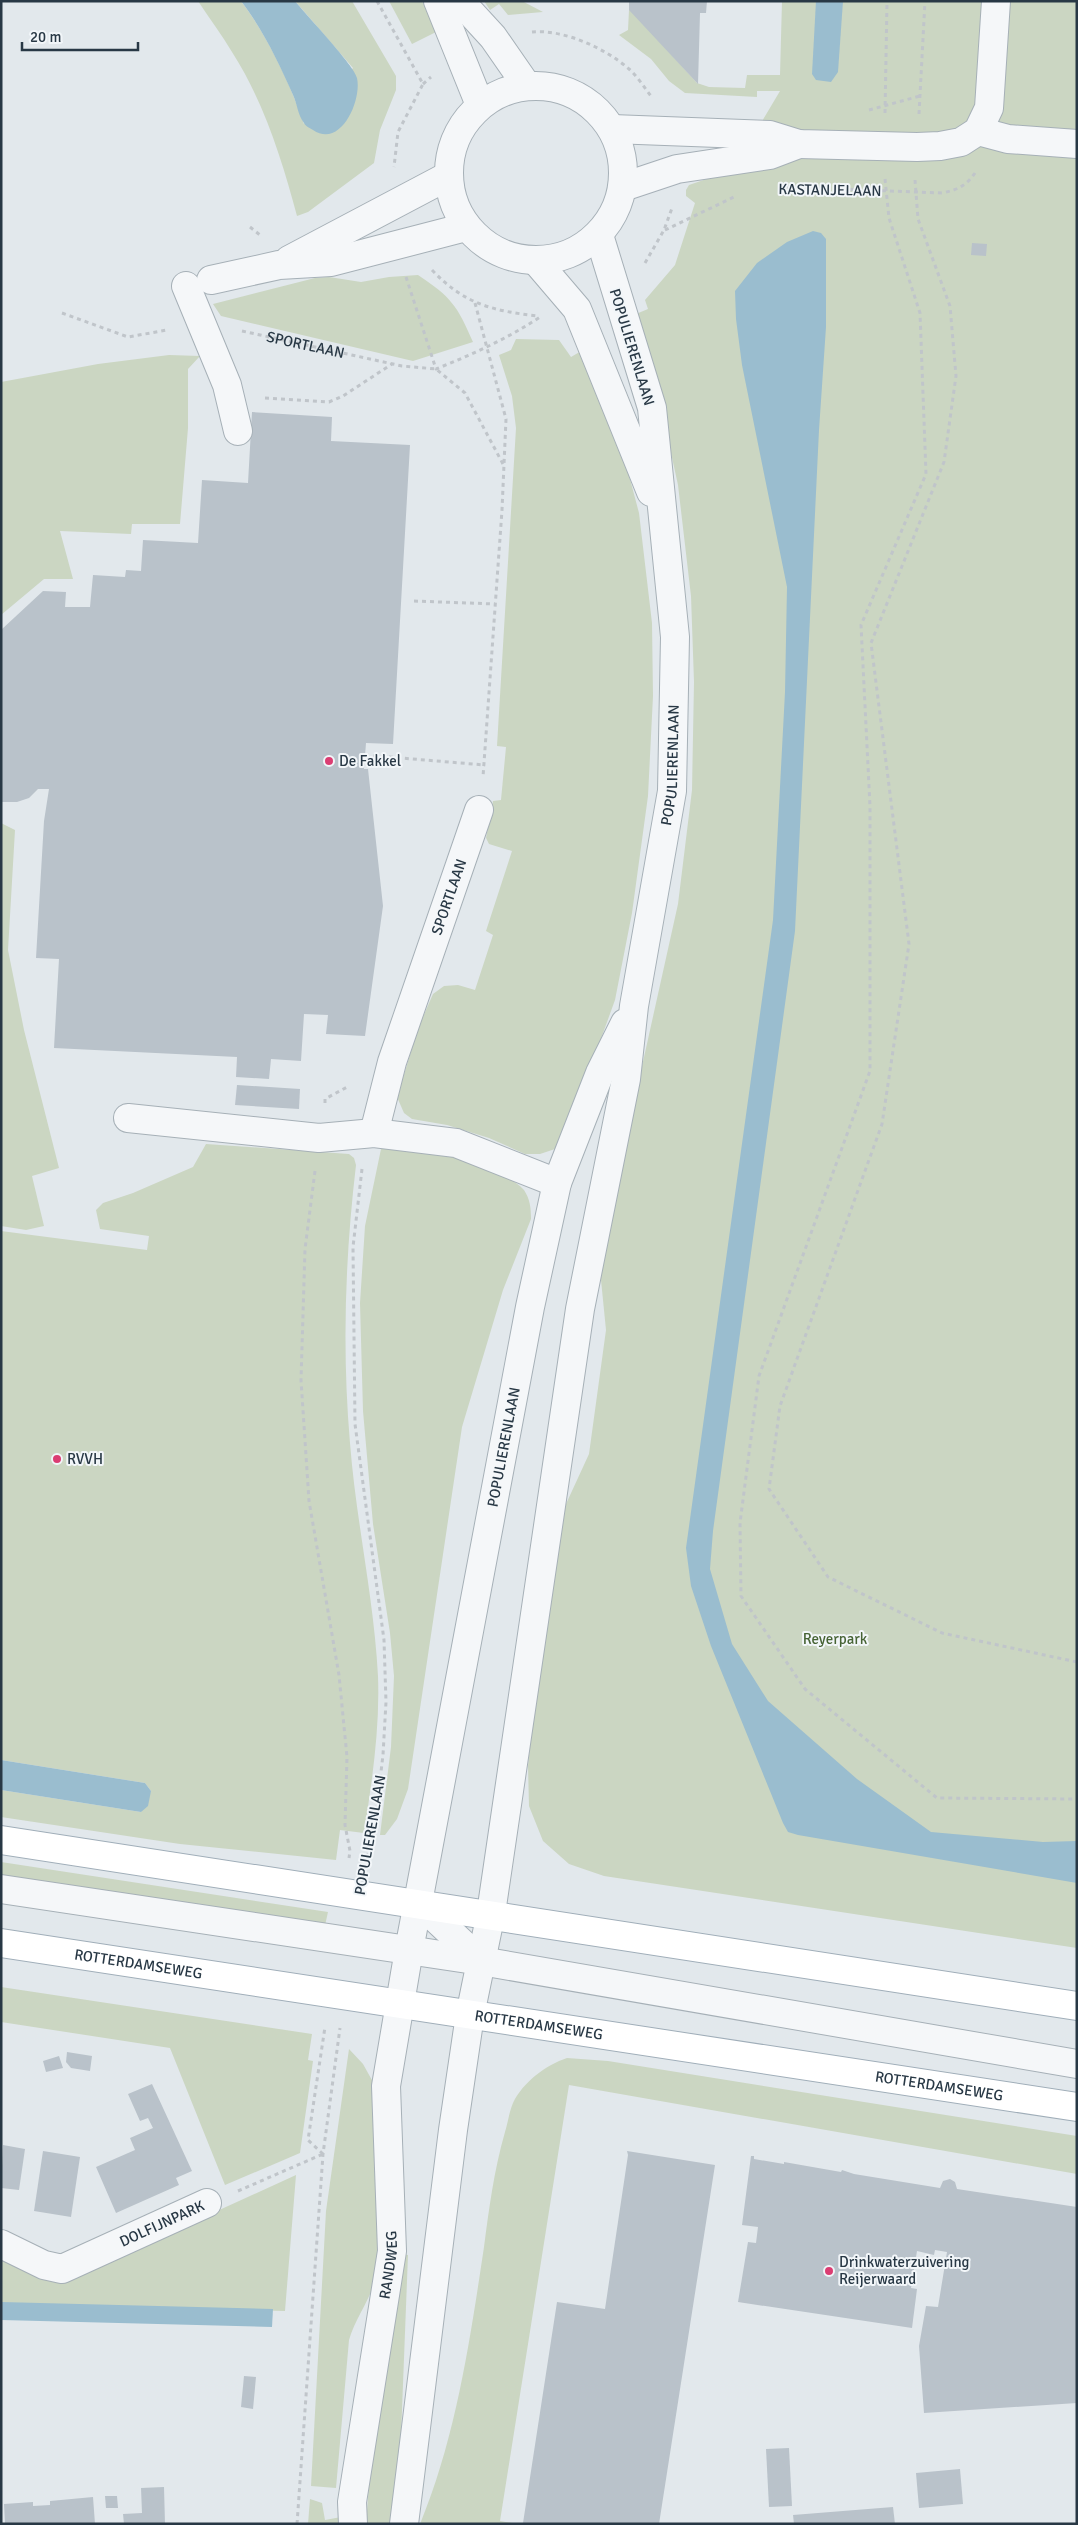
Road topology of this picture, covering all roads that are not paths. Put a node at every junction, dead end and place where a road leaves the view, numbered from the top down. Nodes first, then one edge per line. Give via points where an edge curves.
1 (438, 1) edge
2 (460, 1) edge
3 (996, 1) edge
4 (527, 86) junction
5 (480, 106) junction
6 (612, 129) junction
7 (978, 131) junction
8 (799, 144) junction
9 (1077, 144) edge
10 (448, 176) junction
11 (623, 187) junction
12 (466, 227) junction
13 (599, 235) junction
14 (536, 261) junction
15 (279, 265) junction
16 (238, 431) dead end
17 (662, 521) junction
18 (479, 810) road end
19 (634, 1006) junction
20 (128, 1118) dead end
21 (374, 1133) junction
22 (556, 1183) junction
23 (1, 1840) edge
24 (1, 1889) edge
25 (418, 1902) junction
26 (490, 1913) junction
27 (1, 1943) edge
28 (409, 1950) junction
29 (481, 1961) junction
30 (399, 2004) junction
31 (1077, 2006) edge
32 (470, 2015) junction
33 (1077, 2064) edge
34 (1077, 2107) edge
35 (207, 2203) road end
36 (1, 2244) edge
37 (353, 2524) edge
38 (404, 2524) edge

1 - 5 street
2 - 4 street via 493,37
3 - 7 street via 989,108
4 - 5 street via 502,92
4 - 6 street via 552,87 576,95 597,109
5 - 10 street via 462,126 452,150
6 - 8 street via 770,134
6 - 11 street via 623,157
7 - 8 street via 961,142 940,146
7 - 9 street via 1008,139
8 - 11 street via 770,155 677,168
10 - 12 street via 453,203
10 - 15 street
11 - 13 street via 615,213
12 - 14 street via 494,250 510,257
12 - 15 street via 331,262
13 - 14 street via 581,249 559,258
13 - 17 street, POPULIERENLAAN via 652,408
14 - 17 street, POPULIERENLAAN via 577,310
15 - 16 street via 198,283 203,324 227,385
17 - 19 street, POPULIERENLAAN via 675,637 672,791
18 - 21 street, SPORTLAAN via 392,1062
19 - 22 street, POPULIERENLAAN via 600,1073
19 - 26 street, POPULIERENLAAN via 626,1079 580,1308
20 - 21 street via 319,1138
21 - 22 street via 456,1143
22 - 25 street, POPULIERENLAAN
23 - 25 main road
24 - 28 street
25 - 26 main road
25 - 28 street, POPULIERENLAAN
25 - 29 street
26 - 29 street, POPULIERENLAAN
26 - 31 main road
27 - 30 main road, ROTTERDAMSEWEG
28 - 29 street
28 - 30 street, RANDWEG
29 - 32 street, POPULIERENLAAN
29 - 33 street
30 - 32 main road, ROTTERDAMSEWEG
30 - 37 street, RANDWEG via 386,2086 392,2250 352,2502
32 - 34 main road, ROTTERDAMSEWEG
32 - 38 street
35 - 36 street, DOLFIJNPARK via 62,2269 44,2266

